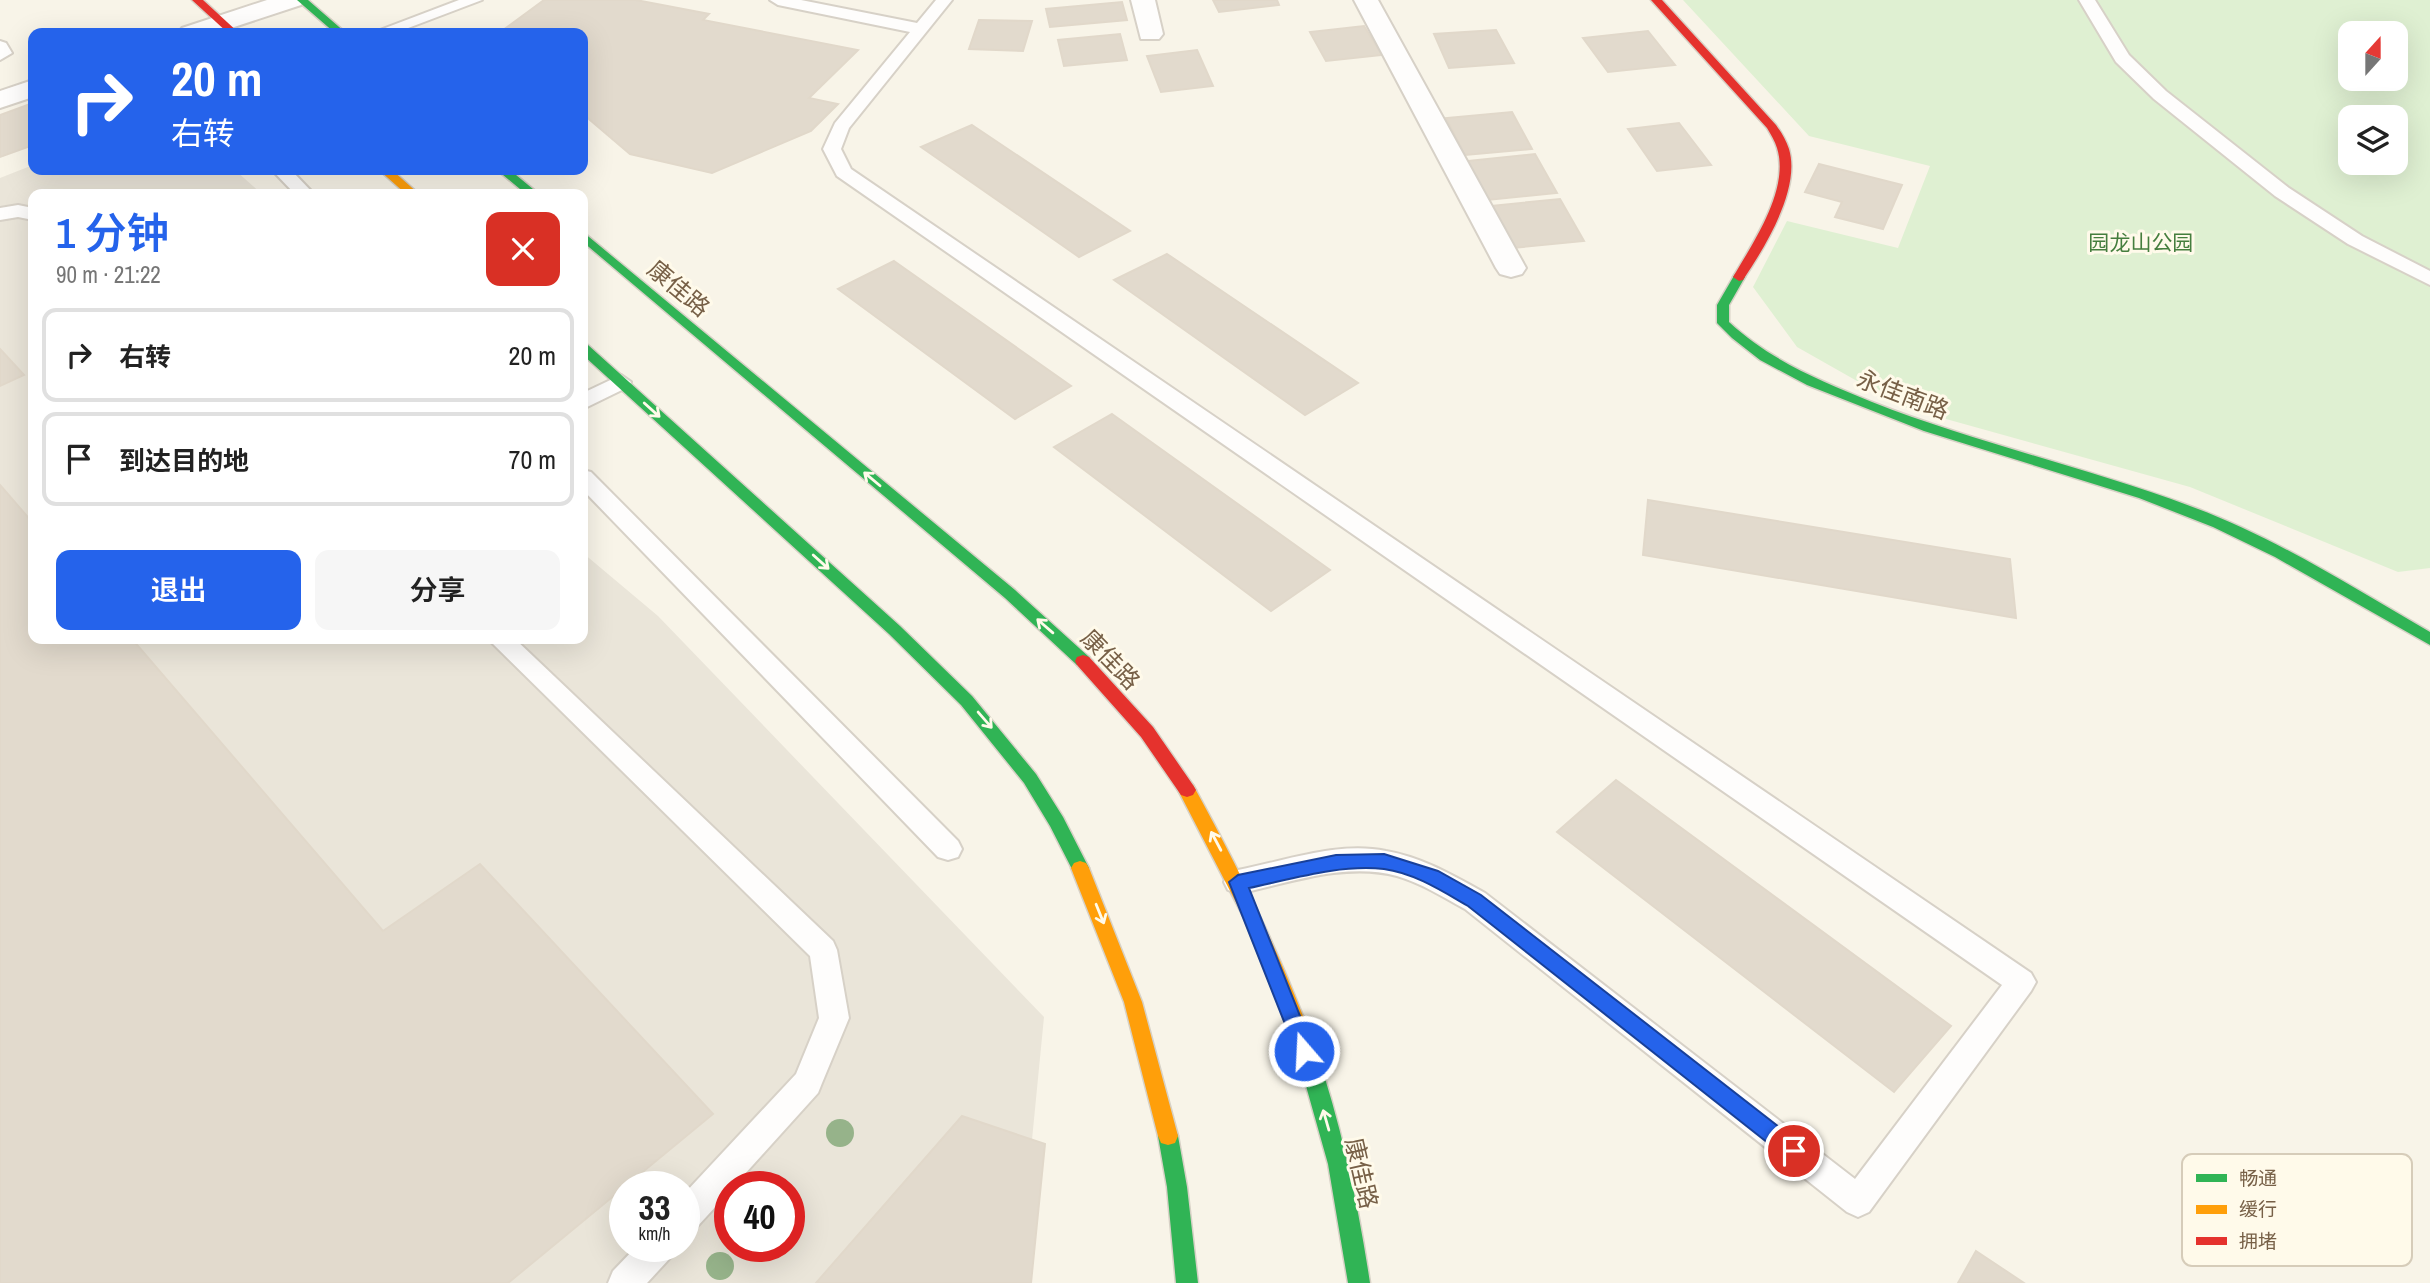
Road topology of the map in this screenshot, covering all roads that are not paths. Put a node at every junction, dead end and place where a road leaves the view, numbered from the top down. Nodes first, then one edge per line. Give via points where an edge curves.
1 (197, 0) edge
2 (292, 0) edge
3 (302, 0) edge
4 (474, 0) edge
5 (778, 0) edge
6 (944, 0) edge
7 (1143, 0) edge
8 (1366, 0) edge
9 (1656, 0) edge
10 (2087, 0) edge
11 (228, 28) edge
12 (335, 28) edge
13 (394, 28) edge
14 (921, 29) junction
15 (1150, 34) dead end
16 (0, 46) edge
17 (0, 55) edge
18 (28, 90) edge
19 (0, 100) edge
20 (286, 175) edge
21 (392, 175) edge
22 (509, 175) edge
23 (300, 189) edge
24 (407, 189) edge
25 (527, 189) edge
26 (28, 213) edge
27 (0, 214) edge
28 (588, 240) edge
29 (1511, 268) dead end
30 (2430, 279) edge
31 (588, 352) edge
32 (621, 382) junction
33 (588, 399) edge
34 (588, 482) edge
35 (2430, 639) edge
36 (505, 644) edge
37 (948, 849) dead end
38 (1238, 882) junction
39 (700, 1200) edge
40 (644, 1262) edge
41 (625, 1283) edge
42 (1187, 1283) edge
43 (1359, 1283) edge

1 - 11 street
2 - 11 street
3 - 12 street
4 - 13 lane
5 - 14 lane
6 - 14 lane
7 - 15 street
8 - 29 street
9 - 35 street, 永佳南路 via 1772,127 1784,151 1785,177 1776,202 1723,305 1723,323 1738,340 1762,358 1898,419 2143,494 2209,519
10 - 30 lane via 2122,58 2160,95 2282,192 2355,240
14 - 38 lane via 841,127 832,149 843,172 2021,982 1858,1202 1475,901 1432,876 1384,862 1336,863
16 - 17 lane via 4,53
18 - 19 street
20 - 23 lane
21 - 24 street
22 - 25 street
26 - 27 lane
38 -> 28 street, 康佳路 via 1147,731 1071,648
31 - 32 street
32 - 33 lane
32 -> 42 street via 938,668 1021,763 1064,829 1121,964 1147,1046 1170,1132 1184,1223
34 - 37 lane
36 - 39 lane via 823,950 834,1018 807,1083
43 -> 38 street, 康佳路 via 1345,1186 1322,1104 1296,1024
40 - 41 lane

